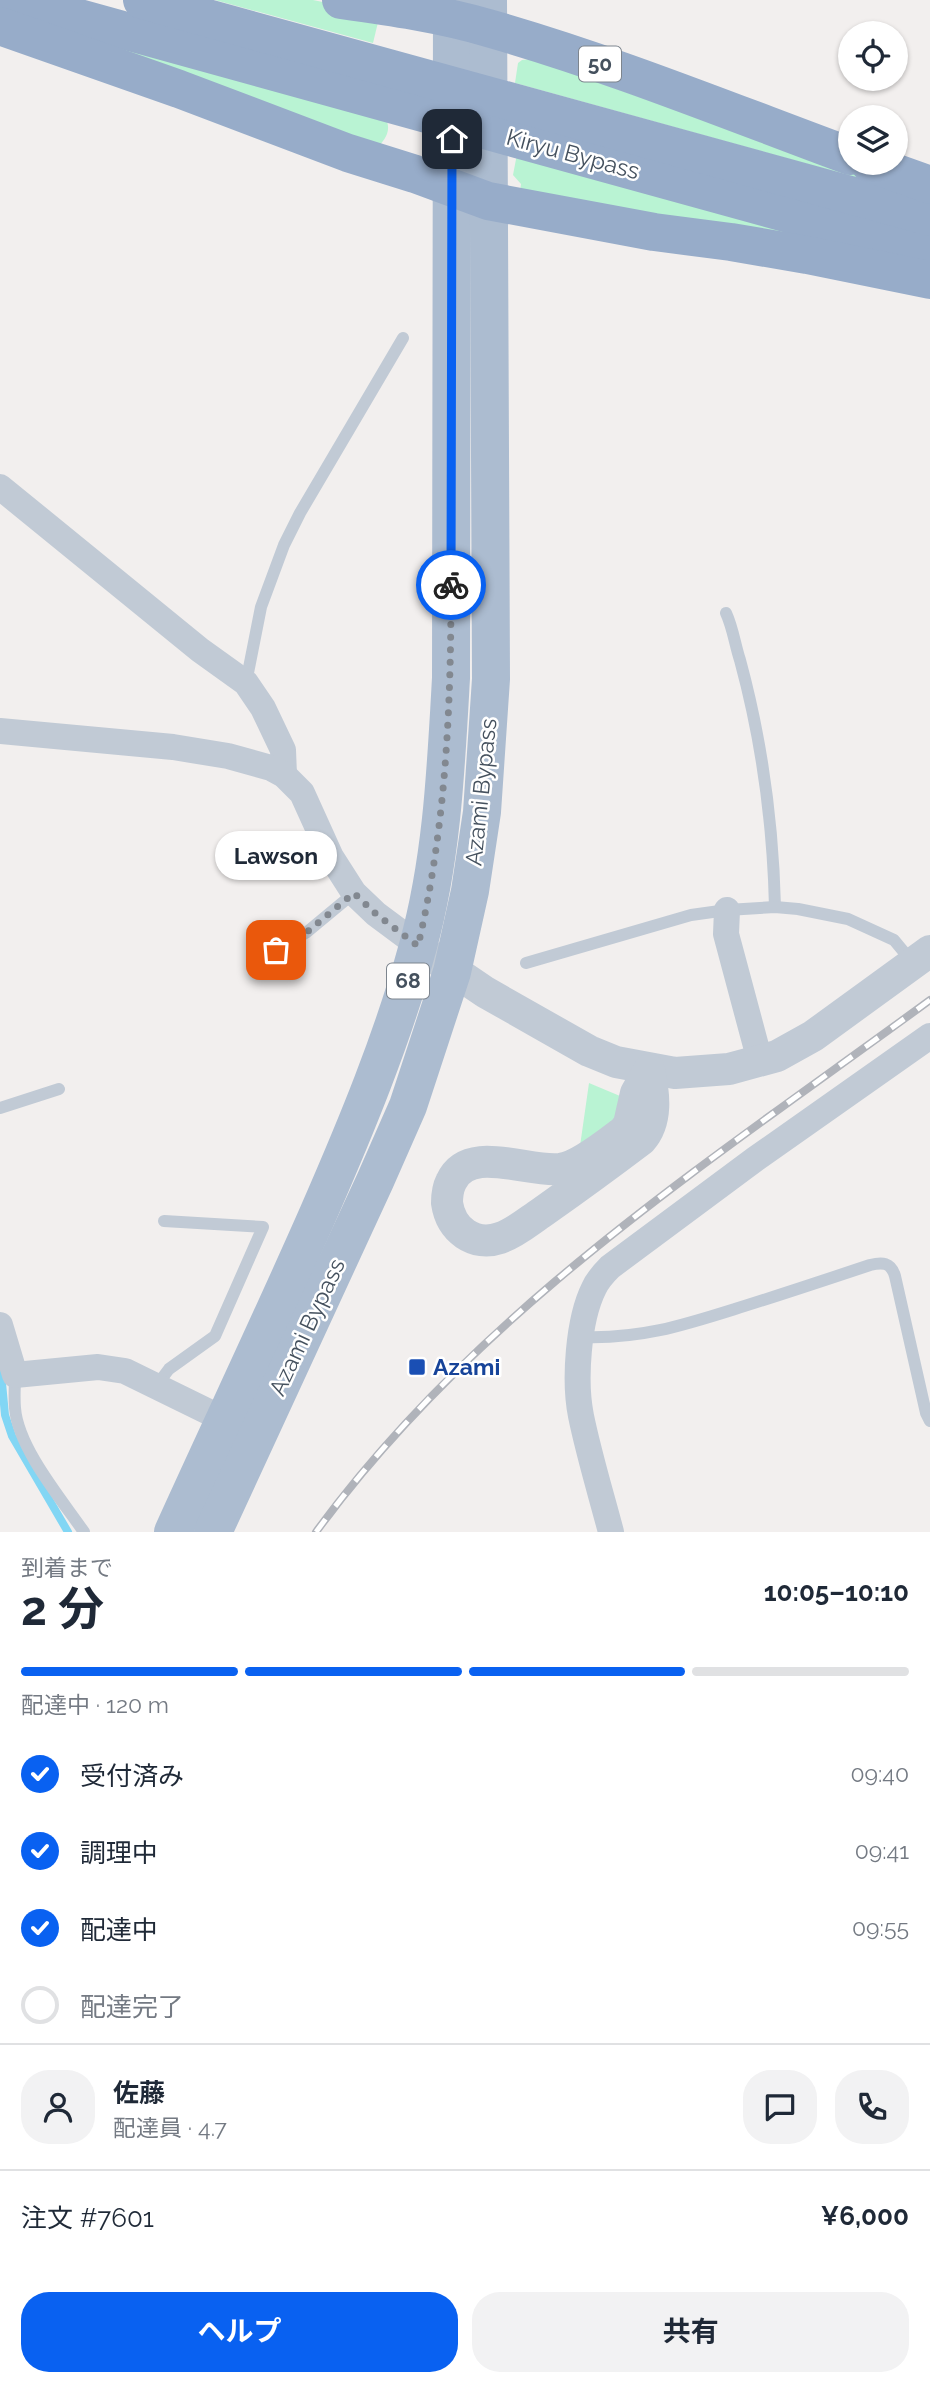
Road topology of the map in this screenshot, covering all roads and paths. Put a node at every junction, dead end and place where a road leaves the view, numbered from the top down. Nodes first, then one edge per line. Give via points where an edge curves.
1 (14, 0) edge
2 (142, 0) edge
3 (341, 0) edge
4 (470, 12) edge
5 (0, 26) edge
6 (431, 96) junction
7 (509, 118) junction
8 (838, 152) edge
9 (902, 175) edge
10 (930, 185) edge
11 (452, 187) junction
12 (488, 201) junction
13 (930, 217) edge
14 (930, 253) edge
15 (930, 280) edge
16 (404, 338) dead end
17 (0, 487) edge
18 (726, 613) dead end
19 (246, 683) junction
20 (0, 731) edge
21 (284, 775) junction
22 (354, 893) junction
23 (775, 907) junction
24 (727, 910) junction
25 (418, 946) junction
26 (276, 950) dead end
27 (921, 957) edge
28 (526, 963) dead end
29 (452, 972) junction
30 (930, 1036) edge
31 (760, 1062) junction
32 (649, 1070) junction
33 (59, 1089) dead end
34 (0, 1108) edge
35 (552, 1185) dead end
36 (164, 1221) dead end
37 (1, 1333) edge
38 (582, 1337) junction
39 (15, 1375) junction
40 (157, 1385) junction
41 (223, 1419) junction
42 (930, 1421) edge
43 (84, 1532) edge
44 (173, 1532) edge
45 (213, 1532) edge
46 (611, 1532) edge

1 - 6 highway, Kiryu Bypass
2 - 6 highway, Kiryu Bypass
3 - 4 highway, 50
4 - 8 highway, 50
4 - 11 main road, Azami Bypass / 68
4 - 12 main road, Azami Bypass / 68
5 - 11 highway
6 - 7 highway, Kiryu Bypass
7 - 13 highway, Kiryu Bypass
7 - 14 highway, Kiryu Bypass
9 - 10 highway
11 - 12 highway
11 - 25 main road, Azami Bypass / 68 via 451,678 439,834
12 - 15 highway
12 - 29 main road, Azami Bypass / 68 via 491,679 482,812
16 - 19 lane via 300,513 274,566
17 - 19 street
18 - 23 lane via 747,684 765,781
19 - 21 street via 283,750
20 - 21 street via 173,747 257,763
21 - 22 street via 302,793 331,857
22 - 25 street
22 - 26 lane via 307,932
23 - 24 lane
23 - 27 lane via 848,919
24 - 28 lane via 691,915
24 - 31 street via 726,934
25 - 29 street
25 - 41 main road, Azami Bypass / 68 via 365,1105
27 - 31 street via 813,1036
29 - 32 street via 589,1051
29 - 45 main road, Azami Bypass / 68 via 408,1106 376,1181
30 - 38 street via 610,1267 594,1287
31 - 32 street via 699,1072
32 - 35 street via 655,1096 646,1134
33 - 34 lane
36 - 40 lane via 263,1227 215,1336 169,1369
37 - 39 street
38 - 42 lane via 649,1334 880,1262 893,1269
38 - 46 street via 581,1416
39 - 40 street via 98,1367 125,1371
39 - 43 lane via 15,1410 22,1432 41,1471
40 - 41 street
41 - 44 main road, Azami Bypass / 68

